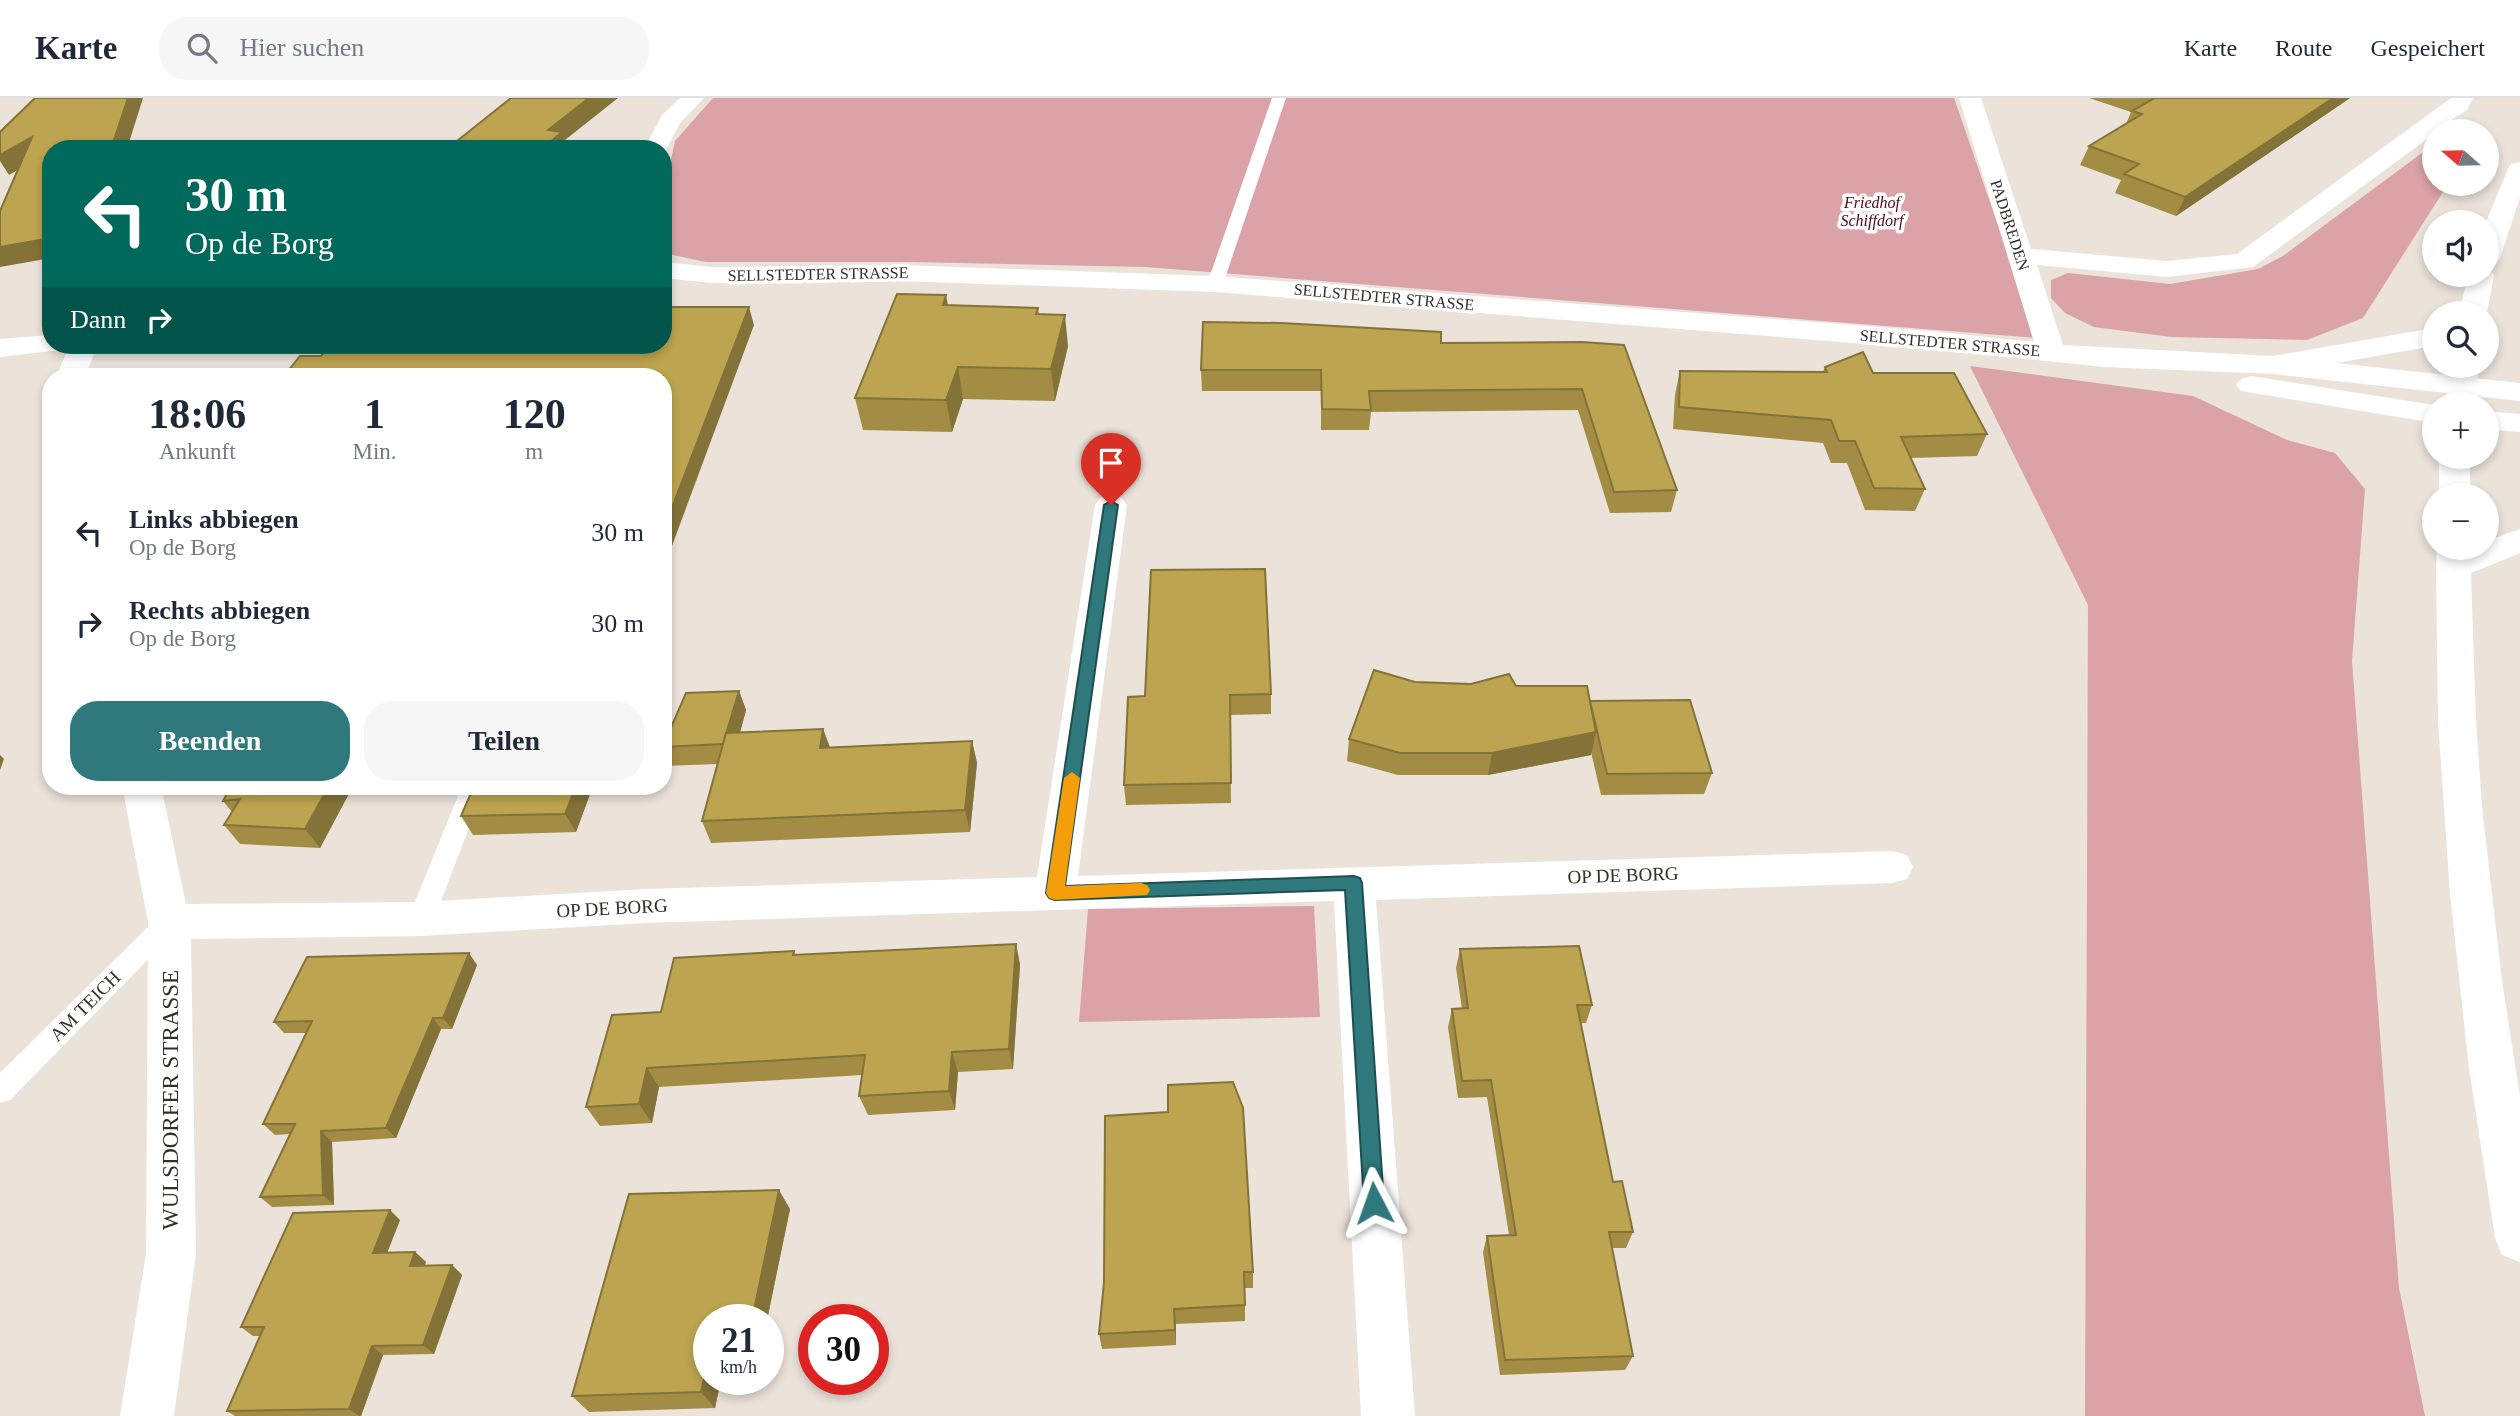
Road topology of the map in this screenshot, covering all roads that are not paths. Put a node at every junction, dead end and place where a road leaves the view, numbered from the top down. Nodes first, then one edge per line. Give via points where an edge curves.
1 (693, 98) edge
2 (1279, 98) edge
3 (1970, 98) edge
4 (2462, 98) edge
5 (660, 140) edge
6 (2520, 169) edge
7 (2499, 221) edge
8 (2020, 256) junction
9 (672, 271) edge
10 (1215, 284) junction
11 (2422, 339) edge
12 (42, 345) edge
13 (0, 348) edge
14 (2051, 352) junction
15 (2104, 358) junction
16 (2273, 365) junction
17 (2462, 385) edge
18 (2520, 392) edge
19 (2422, 412) edge
20 (2499, 421) edge
21 (2520, 423) edge
22 (1111, 505) dead end
23 (2520, 540) edge
24 (2499, 546) edge
25 (2454, 560) edge
26 (143, 795) edge
27 (469, 795) edge
28 (1892, 867) dead end
29 (1354, 883) junction
30 (1055, 893) junction
31 (421, 919) junction
32 (169, 922) junction
33 (0, 1091) edge
34 (2520, 1238) edge
35 (146, 1416) edge
36 (1388, 1416) edge

1 - 5 street via 670,120
2 - 10 lane
3 - 8 street, PADBREDEN
4 - 8 street via 2459,105 2244,261 2167,270
6 - 7 street
8 - 14 street, PADBREDEN
9 - 10 street, SELLSTEDTER STRASSE
10 - 14 street, SELLSTEDTER STRASSE
11 - 16 street
12 - 13 street
14 - 15 street, SELLSTEDTER STRASSE
15 - 16 street, SELLSTEDTER STRASSE
15 - 19 street, SELLSTEDTER STRASSE
16 - 17 street, SELLSTEDTER STRASSE
17 - 18 street, SELLSTEDTER STRASSE
20 - 21 street
22 - 30 street
23 - 24 street
25 - 34 street via 2456,719 2481,989
26 - 32 street, WULSDORFER STRASSE
27 - 31 lane
28 - 29 street, OP DE BORG
29 - 30 street, OP DE BORG
29 - 36 street
30 - 31 street, OP DE BORG via 646,906
31 - 32 street, OP DE BORG
32 - 33 lane, AM TEICH
32 - 35 street, WULSDORFER STRASSE via 171,1254

